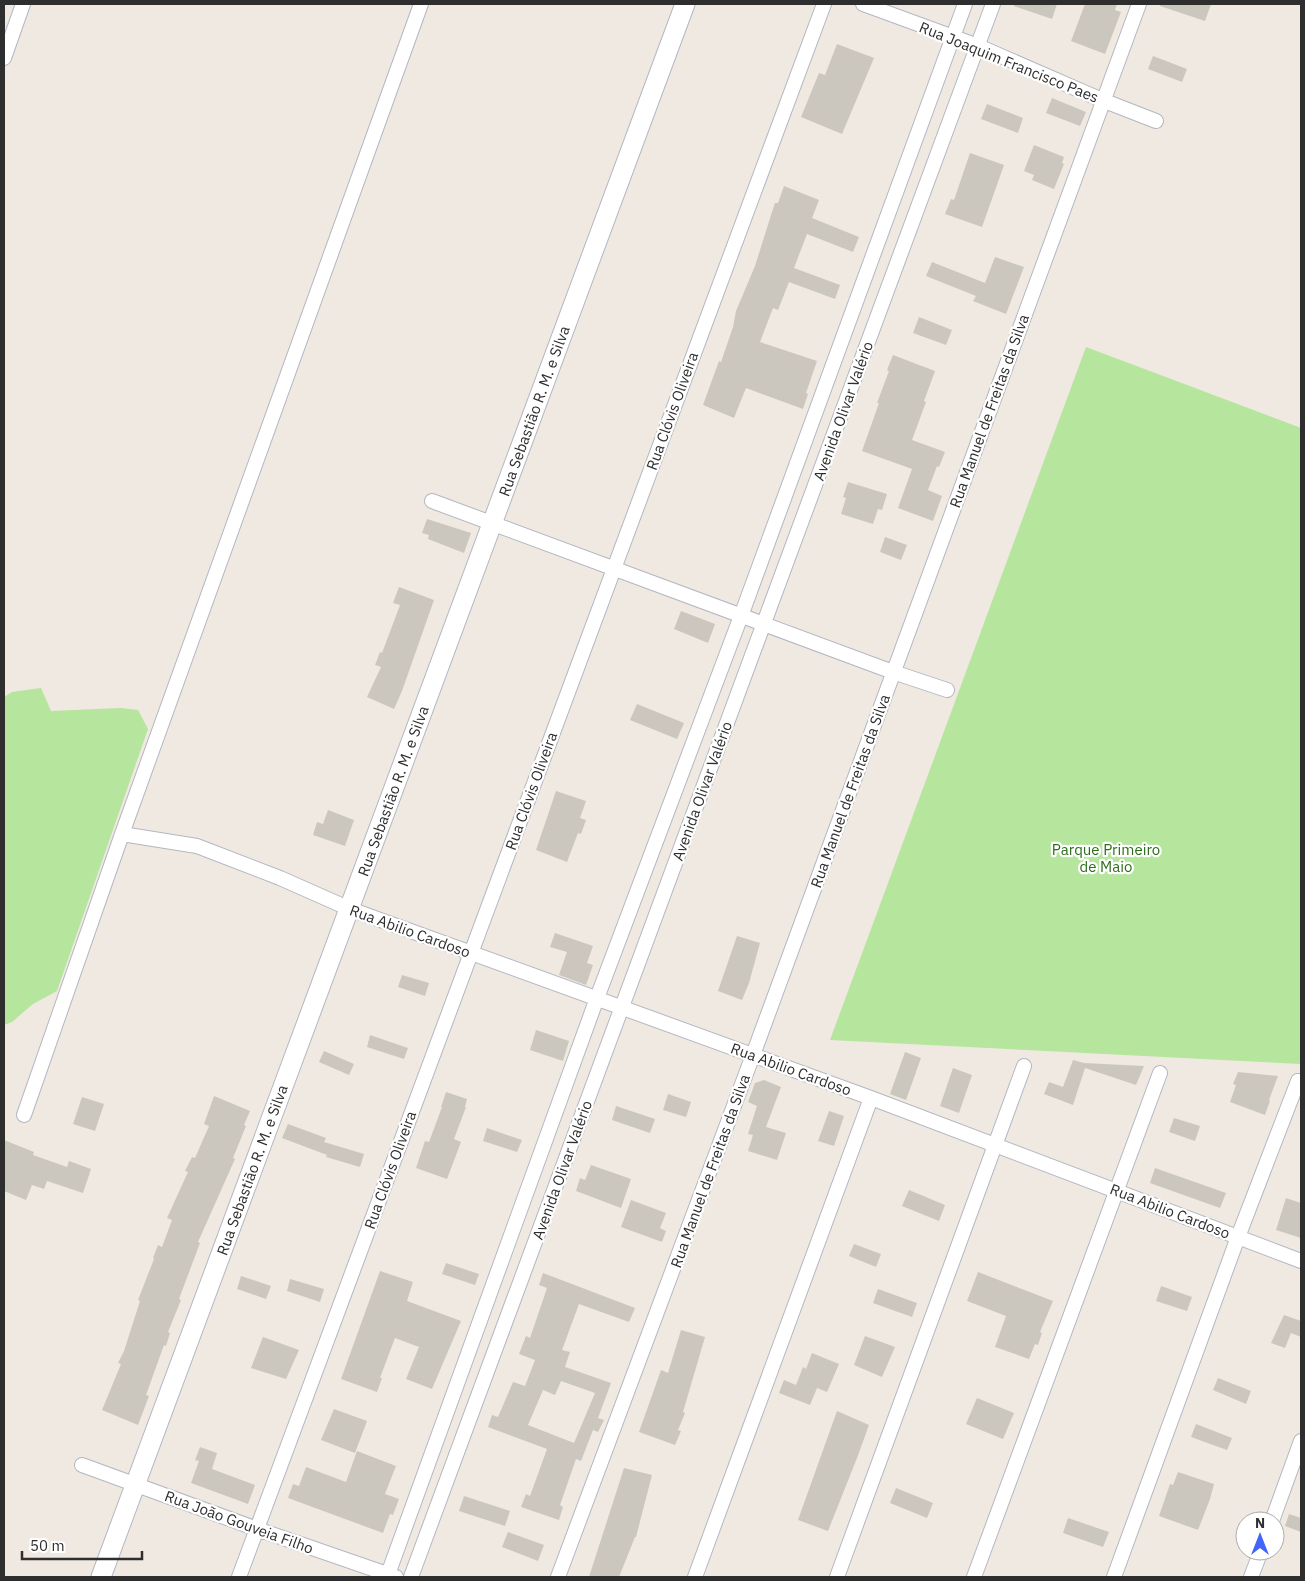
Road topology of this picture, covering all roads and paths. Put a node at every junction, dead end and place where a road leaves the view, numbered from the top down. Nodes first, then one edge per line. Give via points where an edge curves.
1 (23, 4) edge
2 (421, 4) edge
3 (685, 4) edge
4 (824, 4) edge
5 (863, 4) edge
6 (965, 4) edge
7 (993, 4) edge
8 (1139, 4) edge
9 (952, 37) junction
10 (978, 46) junction
11 (4, 58) edge
12 (1102, 100) junction
13 (1156, 121) dead end
14 (432, 501) dead end
15 (492, 524) junction
16 (614, 569) junction
17 (741, 616) junction
18 (764, 624) junction
19 (893, 672) junction
20 (947, 690) dead end
21 (122, 834) junction
22 (350, 909) junction
23 (471, 953) junction
24 (597, 998) junction
25 (622, 1009) junction
26 (753, 1055) junction
27 (1024, 1066) dead end
28 (1160, 1073) dead end
29 (1300, 1081) edge
30 (871, 1098) junction
31 (24, 1115) dead end
32 (995, 1145) junction
33 (1117, 1191) junction
34 (1238, 1237) junction
35 (1301, 1261) edge
36 (1301, 1441) edge
37 (82, 1465) dead end
38 (136, 1485) junction
39 (1276, 1511) edge
40 (257, 1529) junction
41 (1257, 1561) edge
42 (390, 1576) edge
43 (101, 1577) edge
44 (239, 1577) edge
45 (412, 1577) edge
46 (558, 1577) edge
47 (695, 1577) edge
48 (837, 1577) edge
49 (974, 1577) edge
50 (1114, 1577) edge
51 (1251, 1577) edge

1 - 11 street
2 - 21 street
3 - 15 street, Rua Sebastião R. M. e Silva
4 - 16 street, Rua Clóvis Oliveira
5 - 9 street, Rua Joaquim Francisco Paes
6 - 9 street
7 - 10 street, Avenida Olivar Valério
8 - 12 street, Rua Manuel de Freitas da Silva
9 - 10 street, Rua Joaquim Francisco Paes
9 - 17 street
10 - 12 street, Rua Joaquim Francisco Paes
10 - 18 street, Avenida Olivar Valério
12 - 13 street, Rua Joaquim Francisco Paes
12 - 19 street, Rua Manuel de Freitas da Silva
14 - 15 street
15 - 16 street
15 - 22 street, Rua Sebastião R. M. e Silva
16 - 17 street
16 - 23 street, Rua Clóvis Oliveira
17 - 18 street
17 - 24 street
18 - 19 street
18 - 25 street, Avenida Olivar Valério
19 - 20 street
19 - 26 street, Rua Manuel de Freitas da Silva
21 - 22 street, Rua Abilio Cardoso via 197,846
21 - 31 street
22 - 23 street, Rua Abilio Cardoso
22 - 38 street, Rua Sebastião R. M. e Silva
23 - 24 street, Rua Abilio Cardoso
23 - 40 street, Rua Clóvis Oliveira
24 - 25 street, Rua Abilio Cardoso
24 - 42 street
25 - 26 street, Rua Abilio Cardoso
25 - 45 street, Avenida Olivar Valério
26 - 30 street, Rua Abilio Cardoso
26 - 46 street, Rua Manuel de Freitas da Silva
27 - 32 street
28 - 33 street
29 - 34 street
30 - 32 street, Rua Abilio Cardoso
30 - 47 street
32 - 33 street, Rua Abilio Cardoso
32 - 48 street
33 - 34 street, Rua Abilio Cardoso
33 - 49 street
34 - 35 street, Rua Abilio Cardoso
34 - 50 street
36 - 39 street
37 - 38 street, Rua João Gouveia Filho
38 - 40 street, Rua João Gouveia Filho
38 - 43 street, Rua Sebastião R. M. e Silva
40 - 42 street, Rua João Gouveia Filho
40 - 44 street, Rua Clóvis Oliveira
41 - 51 street

